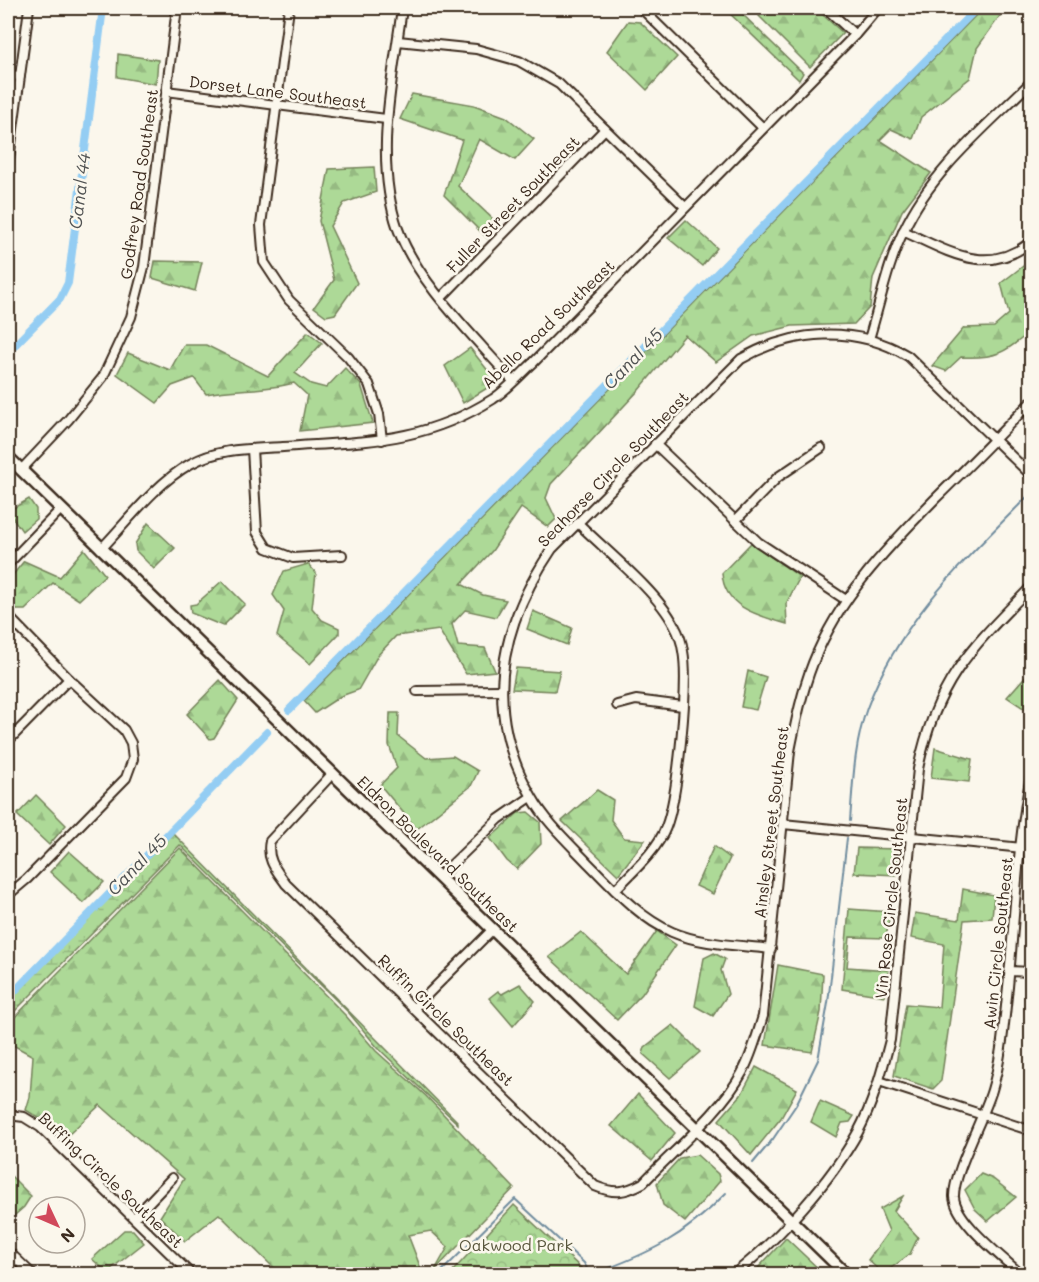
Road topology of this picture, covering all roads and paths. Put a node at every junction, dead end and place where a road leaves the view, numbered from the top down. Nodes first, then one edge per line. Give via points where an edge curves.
1 (29, 8) edge
2 (177, 8) edge
3 (289, 8) edge
4 (402, 8) edge
5 (640, 8) edge
6 (826, 8) edge
7 (878, 8) edge
8 (855, 35) junction
9 (398, 40) junction
10 (8, 75) edge
11 (20, 76) junction
12 (1032, 81) edge
13 (166, 91) junction
14 (275, 106) junction
15 (386, 119) junction
16 (762, 127) junction
17 (605, 129) junction
18 (8, 167) edge
19 (685, 207) junction
20 (903, 231) junction
21 (1032, 241) edge
22 (441, 298) junction
23 (869, 339) junction
24 (513, 381) junction
25 (1032, 401) edge
26 (382, 440) junction
27 (994, 440) junction
28 (655, 444) junction
29 (252, 448) junction
30 (821, 448) dead end
31 (8, 457) edge
32 (21, 470) junction
33 (1032, 476) edge
34 (60, 509) junction
35 (735, 521) junction
36 (578, 523) junction
37 (101, 549) junction
38 (342, 555) dead end
39 (8, 564) edge
40 (1032, 586) edge
41 (846, 600) junction
42 (8, 616) edge
43 (69, 679) junction
44 (501, 690) junction
45 (417, 691) dead end
46 (616, 705) dead end
47 (683, 706) junction
48 (8, 741) edge
49 (1032, 771) edge
50 (333, 773) junction
51 (531, 797) junction
52 (783, 824) junction
53 (912, 838) junction
54 (1021, 848) junction
55 (1032, 849) edge
56 (438, 877) junction
57 (615, 890) junction
58 (8, 895) edge
59 (493, 928) junction
60 (771, 949) junction
61 (1009, 971) junction
62 (1032, 972) edge
63 (414, 1008) junction
64 (879, 1081) junction
65 (8, 1115) edge
66 (984, 1116) junction
67 (696, 1127) junction
68 (1032, 1131) edge
69 (172, 1178) dead end
70 (134, 1218) junction
71 (789, 1220) junction
72 (8, 1251) edge
73 (1017, 1272) dead end
74 (32, 1275) edge
75 (191, 1275) edge
76 (734, 1275) edge
77 (846, 1275) edge

1 - 11 street
2 - 13 street, Godfrey Road Southeast
3 - 14 street
4 - 9 street
5 - 16 street
6 - 8 street
7 - 8 street, Abello Road Southeast
8 - 16 street, Abello Road Southeast
9 - 15 street
9 - 17 street via 476,49 519,61 559,84
10 - 11 street
11 - 18 street
12 - 20 street via 941,174
13 - 14 street, Dorset Lane Southeast
13 - 32 street, Godfrey Road Southeast via 144,267 131,317 103,376
14 - 15 street, Dorset Lane Southeast
14 - 26 street via 261,225 264,262 289,300 348,357 369,384
15 - 22 street via 386,177 398,229 420,271
16 - 19 street, Abello Road Southeast
17 - 19 street
17 - 22 street, Fuller Street Southeast
19 - 24 street, Abello Road Southeast
20 - 21 street via 956,255 977,260 997,260
20 - 23 street
22 - 24 street
23 - 27 street, Seahorse Circle Southeast via 908,356
23 - 28 street, Seahorse Circle Southeast via 804,334 765,345 721,376
24 - 26 street, Abello Road Southeast via 495,398 458,419 420,434
25 - 27 street, Ainsley Street Southeast
26 - 29 street, Abello Road Southeast
27 - 33 street, Seahorse Circle Southeast
27 - 41 street, Ainsley Street Southeast via 885,550
28 - 35 street
28 - 36 street, Seahorse Circle Southeast
29 - 37 street, Abello Road Southeast via 219,452 169,477
29 - 38 street via 257,532 267,548 293,558
30 - 35 street via 778,477
31 - 32 street, Eldron Boulevard Southeast
32 - 34 street, Eldron Boulevard Southeast
34 - 37 street, Eldron Boulevard Southeast
34 - 39 street
35 - 41 street via 758,542
36 - 44 street, Seahorse Circle Southeast via 552,549 518,605 509,632
36 - 47 street via 660,604 674,625 683,650
37 - 50 street, Eldron Boulevard Southeast
40 - 53 street, Vin Rose Circle Southeast via 958,665 939,699 924,736
41 - 52 street, Ainsley Street Southeast via 813,663 798,710
42 - 43 street
43 - 48 street
43 - 58 street via 124,730 133,759 126,778
44 - 45 street
44 - 51 street, Seahorse Circle Southeast via 509,742
46 - 47 street via 636,700
47 - 57 street via 673,802 666,828 648,855
49 - 54 street, Awin Circle Southeast
50 - 56 street, Eldron Boulevard Southeast
50 - 63 street, Ruffin Circle Southeast via 279,829 270,841 268,853 286,884
51 - 56 street via 499,819
51 - 57 street, Seahorse Circle Southeast via 551,824
52 - 53 street
52 - 60 street, Ainsley Street Southeast
53 - 54 street
53 - 64 street, Vin Rose Circle Southeast via 890,1040
54 - 55 street
54 - 61 street, Awin Circle Southeast
56 - 59 street, Eldron Boulevard Southeast
57 - 60 street, Seahorse Circle Southeast via 651,920 674,933
59 - 63 street
59 - 67 street, Eldron Boulevard Southeast
60 - 67 street, Ainsley Street Southeast via 763,1016 742,1074 722,1102
61 - 62 street
61 - 66 street, Awin Circle Southeast via 1002,1045
63 - 67 street, Ruffin Circle Southeast via 595,1185 611,1193 643,1183
64 - 66 street
64 - 71 street, Vin Rose Circle Southeast via 858,1131 834,1169
65 - 70 street, Buffing Circle Southeast via 24,1117 40,1126
66 - 68 street
66 - 73 street, Awin Circle Southeast via 955,1182 954,1198 967,1223
67 - 71 street, Eldron Boulevard Southeast
69 - 70 street
70 - 75 street, Buffing Circle Southeast
71 - 76 street, Vin Rose Circle Southeast
71 - 77 street, Eldron Boulevard Southeast
72 - 74 street

